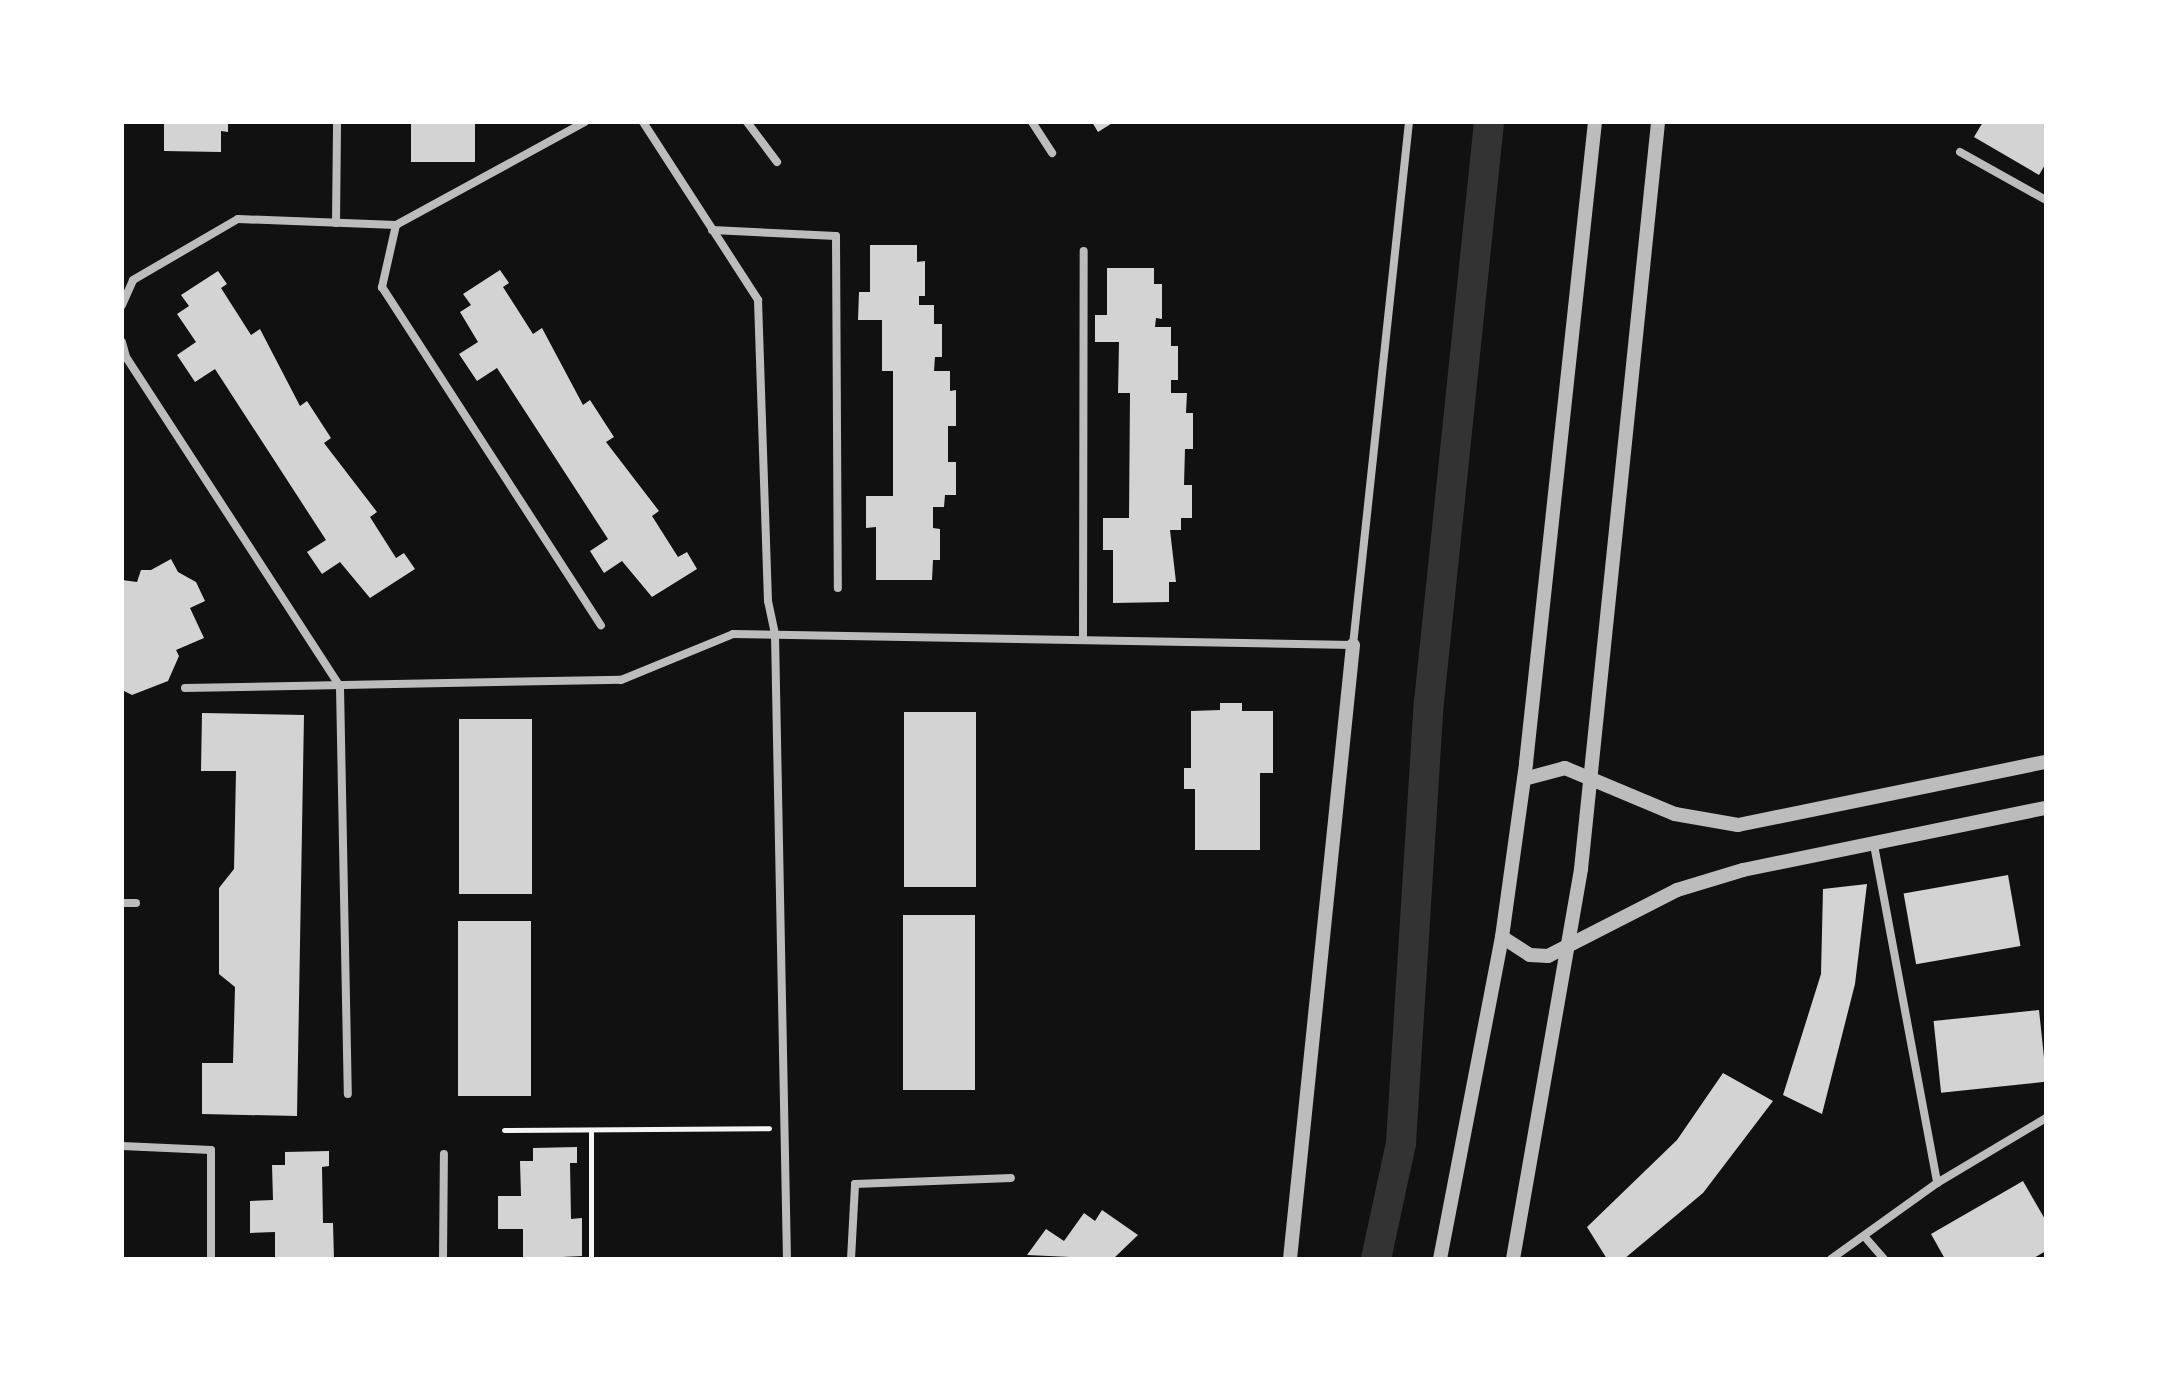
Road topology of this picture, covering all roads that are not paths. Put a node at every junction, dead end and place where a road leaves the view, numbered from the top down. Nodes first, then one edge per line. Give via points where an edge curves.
1 (337, 122) edge
2 (585, 122) edge
3 (643, 122) edge
4 (747, 122) edge
5 (1032, 122) edge
6 (1409, 122) edge
7 (1595, 122) edge
8 (1658, 122) edge
9 (1960, 152) dead end
10 (1052, 153) dead end
11 (777, 162) dead end
12 (2046, 200) edge
13 (336, 223) junction
14 (396, 225) junction
15 (712, 230) junction
16 (1084, 251) dead end
17 (122, 305) edge
18 (122, 342) edge
19 (838, 588) dead end
20 (601, 625) dead end
21 (775, 635) junction
22 (1083, 640) junction
23 (1353, 645) junction
24 (340, 687) junction
25 (185, 688) dead end
26 (2046, 762) edge
27 (1524, 779) junction
28 (1591, 783) junction
29 (2046, 808) edge
30 (1874, 845) junction
31 (122, 903) edge
32 (136, 903) dead end
33 (1502, 937) junction
34 (1564, 946) junction
35 (348, 1094) dead end
36 (2046, 1118) edge
37 (122, 1146) edge
38 (444, 1154) dead end
39 (1011, 1178) dead end
40 (1937, 1183) junction
41 (1864, 1236) junction
42 (211, 1259) edge
43 (443, 1259) edge
44 (787, 1259) edge
45 (851, 1259) edge
46 (1290, 1259) edge
47 (1440, 1259) edge
48 (1513, 1259) edge
49 (1831, 1259) edge
50 (1884, 1259) edge

1 - 13 street
2 - 14 street
3 - 15 street
4 - 11 street
5 - 10 street
6 - 23 street
7 - 27 street
8 - 28 street
9 - 12 street
13 - 14 street
13 - 17 street via 238,219 133,280
14 - 20 street via 382,287
15 - 19 street via 836,236
15 - 21 street via 758,300 768,601
16 - 22 street
18 - 24 street via 126,357
21 - 22 street
21 - 24 street via 733,634 621,680
21 - 44 street
22 - 23 street
23 - 46 street
24 - 25 street
24 - 35 street
26 - 28 street via 1738,825 1675,814
27 - 28 street via 1565,768
27 - 33 street
28 - 34 street
29 - 30 street
30 - 34 street via 1743,870 1677,890
30 - 40 street
31 - 32 street
33 - 34 street via 1530,955 1548,956
33 - 47 street
34 - 48 street
36 - 40 street
37 - 42 street via 211,1150
38 - 43 street
39 - 45 street via 855,1184
40 - 41 street
41 - 49 street
41 - 50 street

